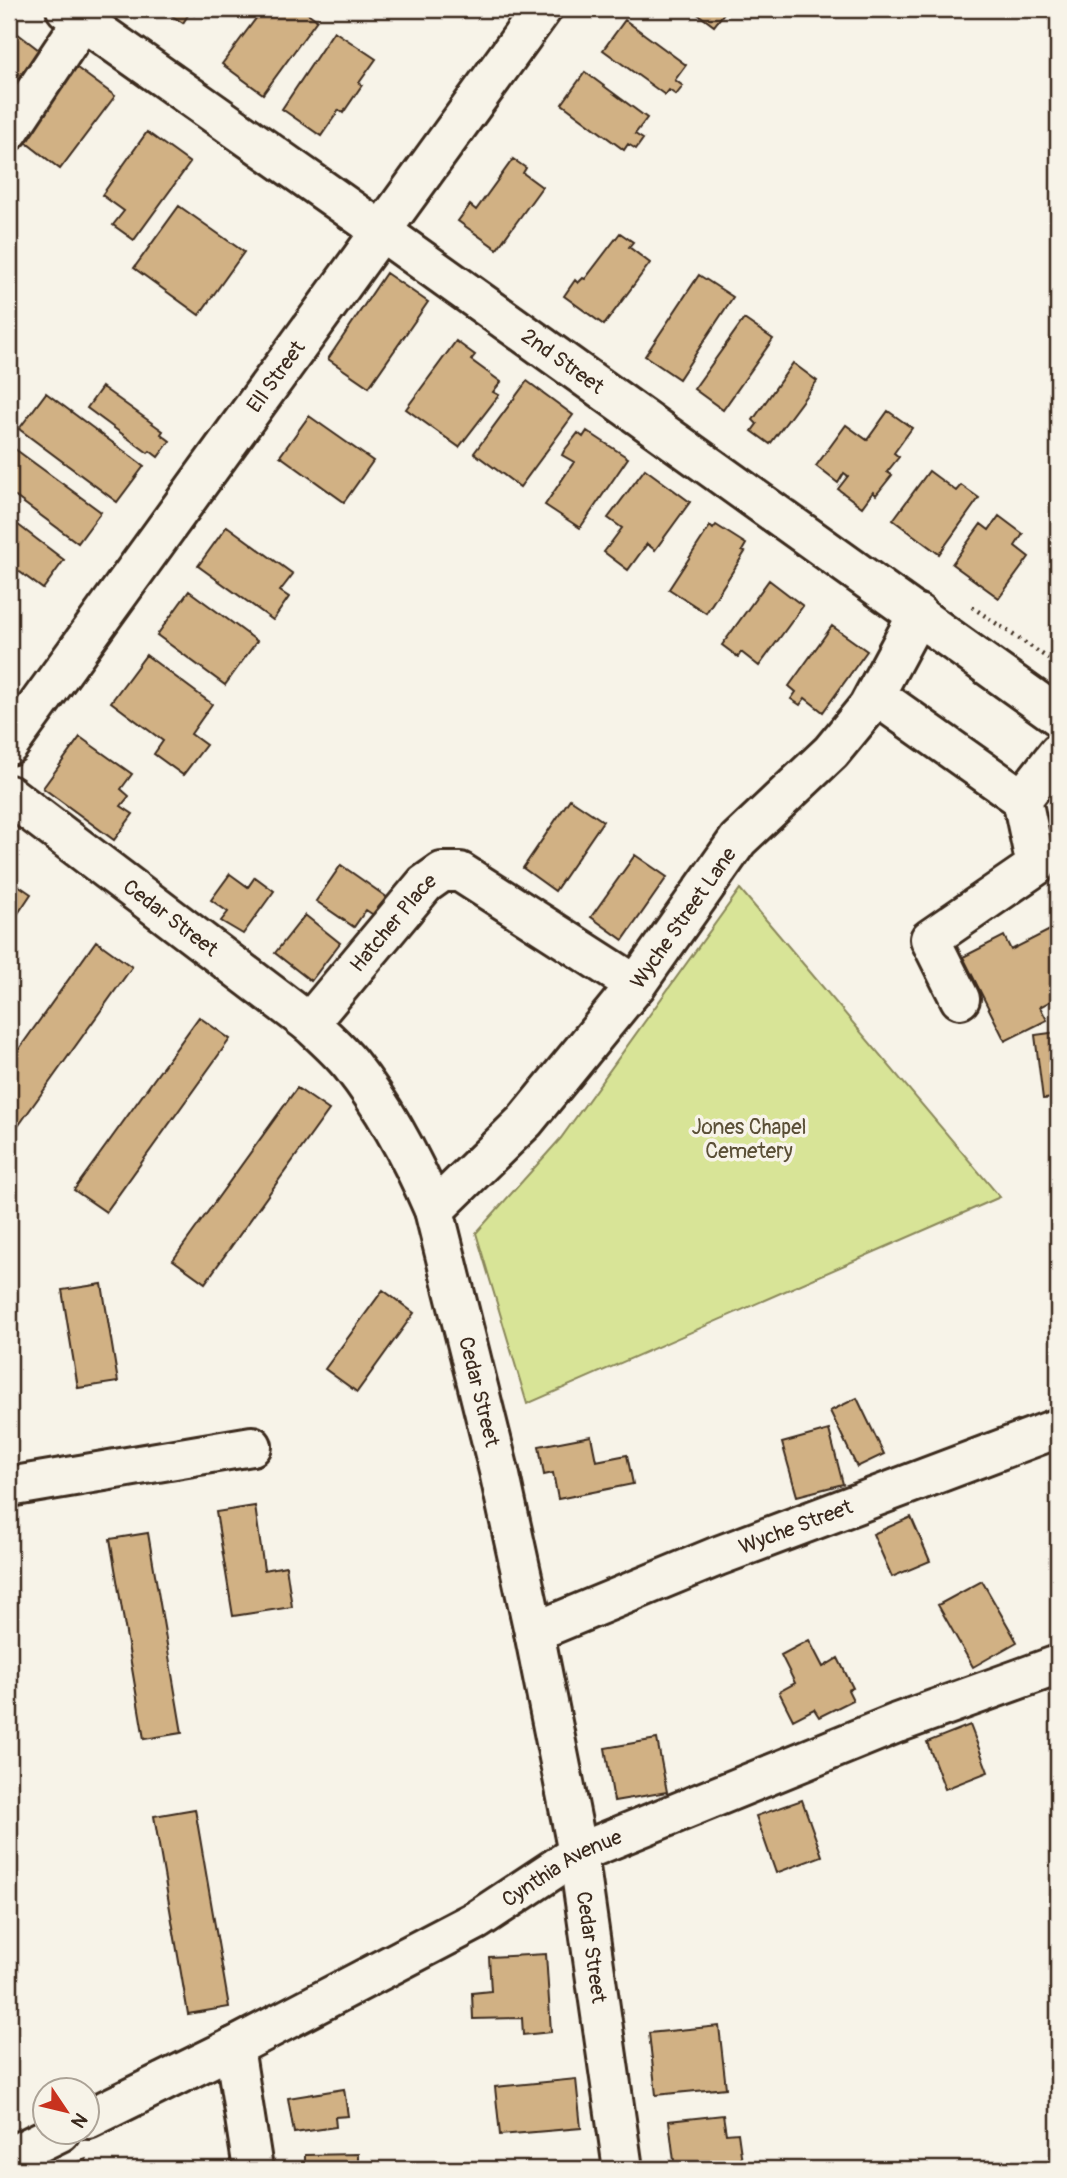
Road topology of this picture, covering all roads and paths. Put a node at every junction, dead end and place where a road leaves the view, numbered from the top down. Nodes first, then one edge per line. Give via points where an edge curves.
1 (542, 9) edge
2 (75, 15) edge
3 (9, 131) edge
4 (381, 231) junction
5 (918, 614) junction
6 (875, 695) junction
7 (1058, 716) edge
8 (9, 745) edge
9 (1058, 753) edge
10 (9, 795) edge
11 (1022, 799) junction
12 (636, 985) junction
13 (960, 999) dead end
14 (309, 1023) junction
15 (434, 1210) junction
16 (1058, 1428) edge
17 (252, 1446) dead end
18 (9, 1486) edge
19 (534, 1632) junction
20 (1058, 1665) edge
21 (578, 1853) junction
22 (234, 2047) junction
23 (102, 2112) edge
24 (32, 2146) edge
25 (9, 2157) edge
26 (253, 2169) edge
27 (623, 2169) edge

1 - 4 street, Ell Street
2 - 3 street
2 - 4 street, 2nd Street
4 - 5 street, 2nd Street
4 - 8 street, Ell Street
5 - 6 street, Wyche Street Lane
5 - 7 street, 2nd Street
6 - 11 street
6 - 12 street, Wyche Street Lane via 831,752 738,840
9 - 11 street
10 - 14 street, Cedar Street
11 - 13 street via 1036,866 930,939
12 - 14 street, Hatcher Place via 460,872 442,872 425,884
12 - 15 street, Wyche Street Lane via 525,1121
14 - 15 street, Cedar Street via 350,1064 387,1119
15 - 19 street, Cedar Street
16 - 19 street, Wyche Street via 718,1556
17 - 18 street
19 - 21 street, Cedar Street
20 - 21 street, Cynthia Avenue via 897,1723
21 - 22 street, Cynthia Avenue via 477,1920
21 - 27 street, Cedar Street
22 - 23 street, Cynthia Avenue
22 - 26 street
24 - 25 street

